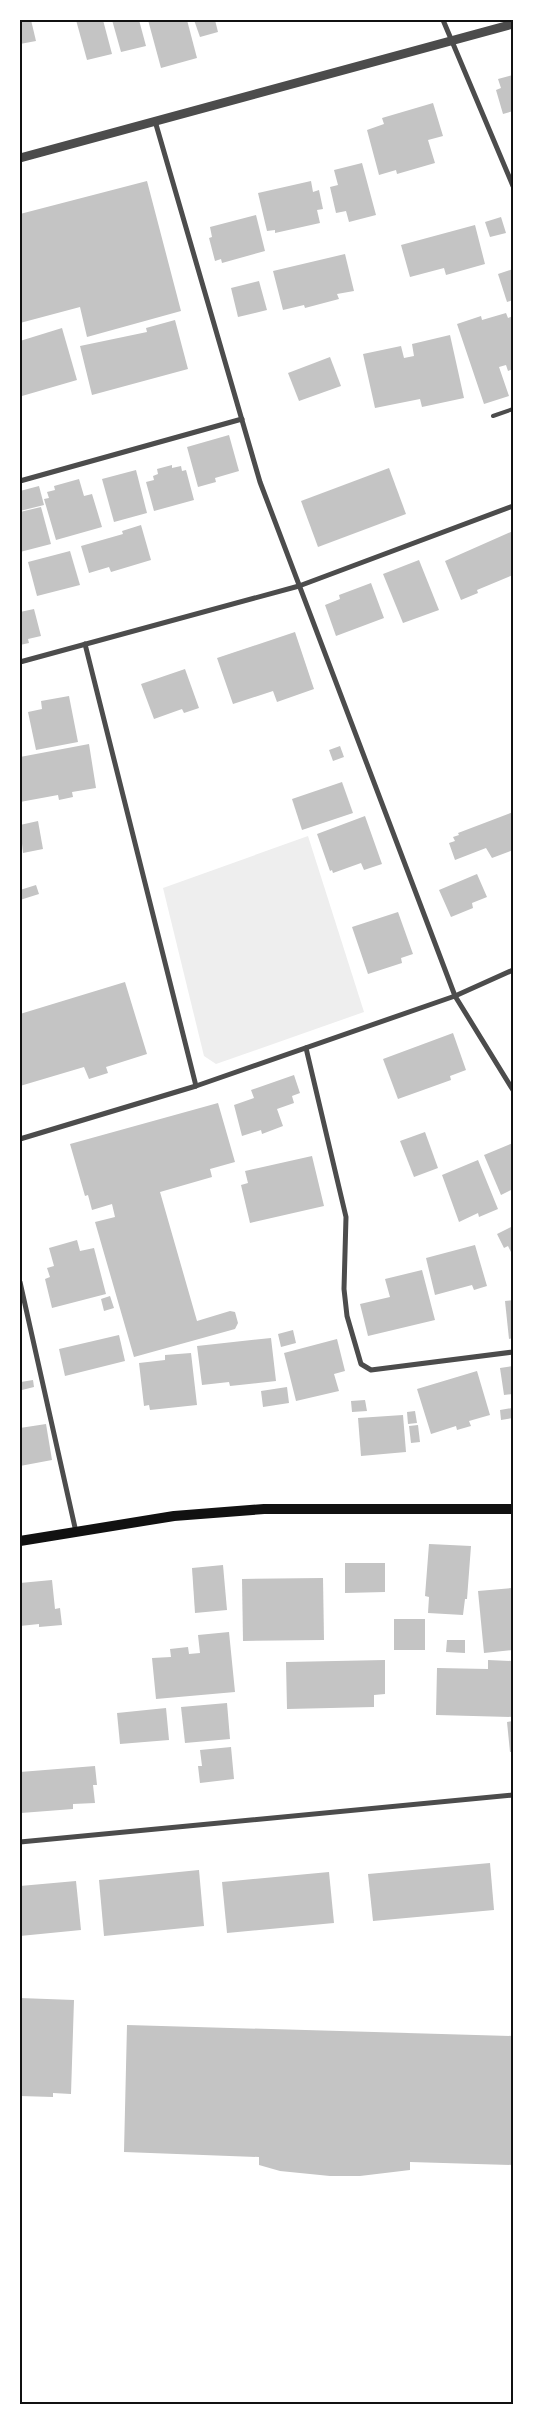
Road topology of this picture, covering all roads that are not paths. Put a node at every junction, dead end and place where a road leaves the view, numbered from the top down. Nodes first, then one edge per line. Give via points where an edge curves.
1 (443, 20) edge
2 (513, 24) edge
3 (451, 40) junction
4 (155, 121) junction
5 (20, 158) edge
6 (513, 186) edge
7 (513, 409) edge
8 (493, 416) dead end
9 (242, 420) junction
10 (20, 481) edge
11 (513, 506) edge
12 (298, 586) junction
13 (85, 644) junction
14 (20, 662) edge
15 (513, 970) edge
16 (455, 996) junction
17 (306, 1048) junction
18 (196, 1086) junction
19 (513, 1090) edge
20 (20, 1139) edge
21 (20, 1282) edge
22 (513, 1352) edge
23 (513, 1510) edge
24 (76, 1532) junction
25 (20, 1541) edge
26 (513, 1795) edge
27 (20, 1842) edge

1 - 3 street
2 - 3 street
3 - 4 street
3 - 6 street
4 - 5 street
4 - 9 street
7 - 8 lane
9 - 10 street
9 - 12 street via 260,482
11 - 12 street
12 - 13 street
12 - 16 street
13 - 14 street
13 - 18 street
15 - 16 street
16 - 17 street
16 - 19 street
17 - 18 street
17 - 22 street via 346,1217 344,1289 347,1316 361,1364 371,1370
18 - 20 street
21 - 24 street
23 - 24 main road via 264,1509 174,1516
24 - 25 main road
26 - 27 street

